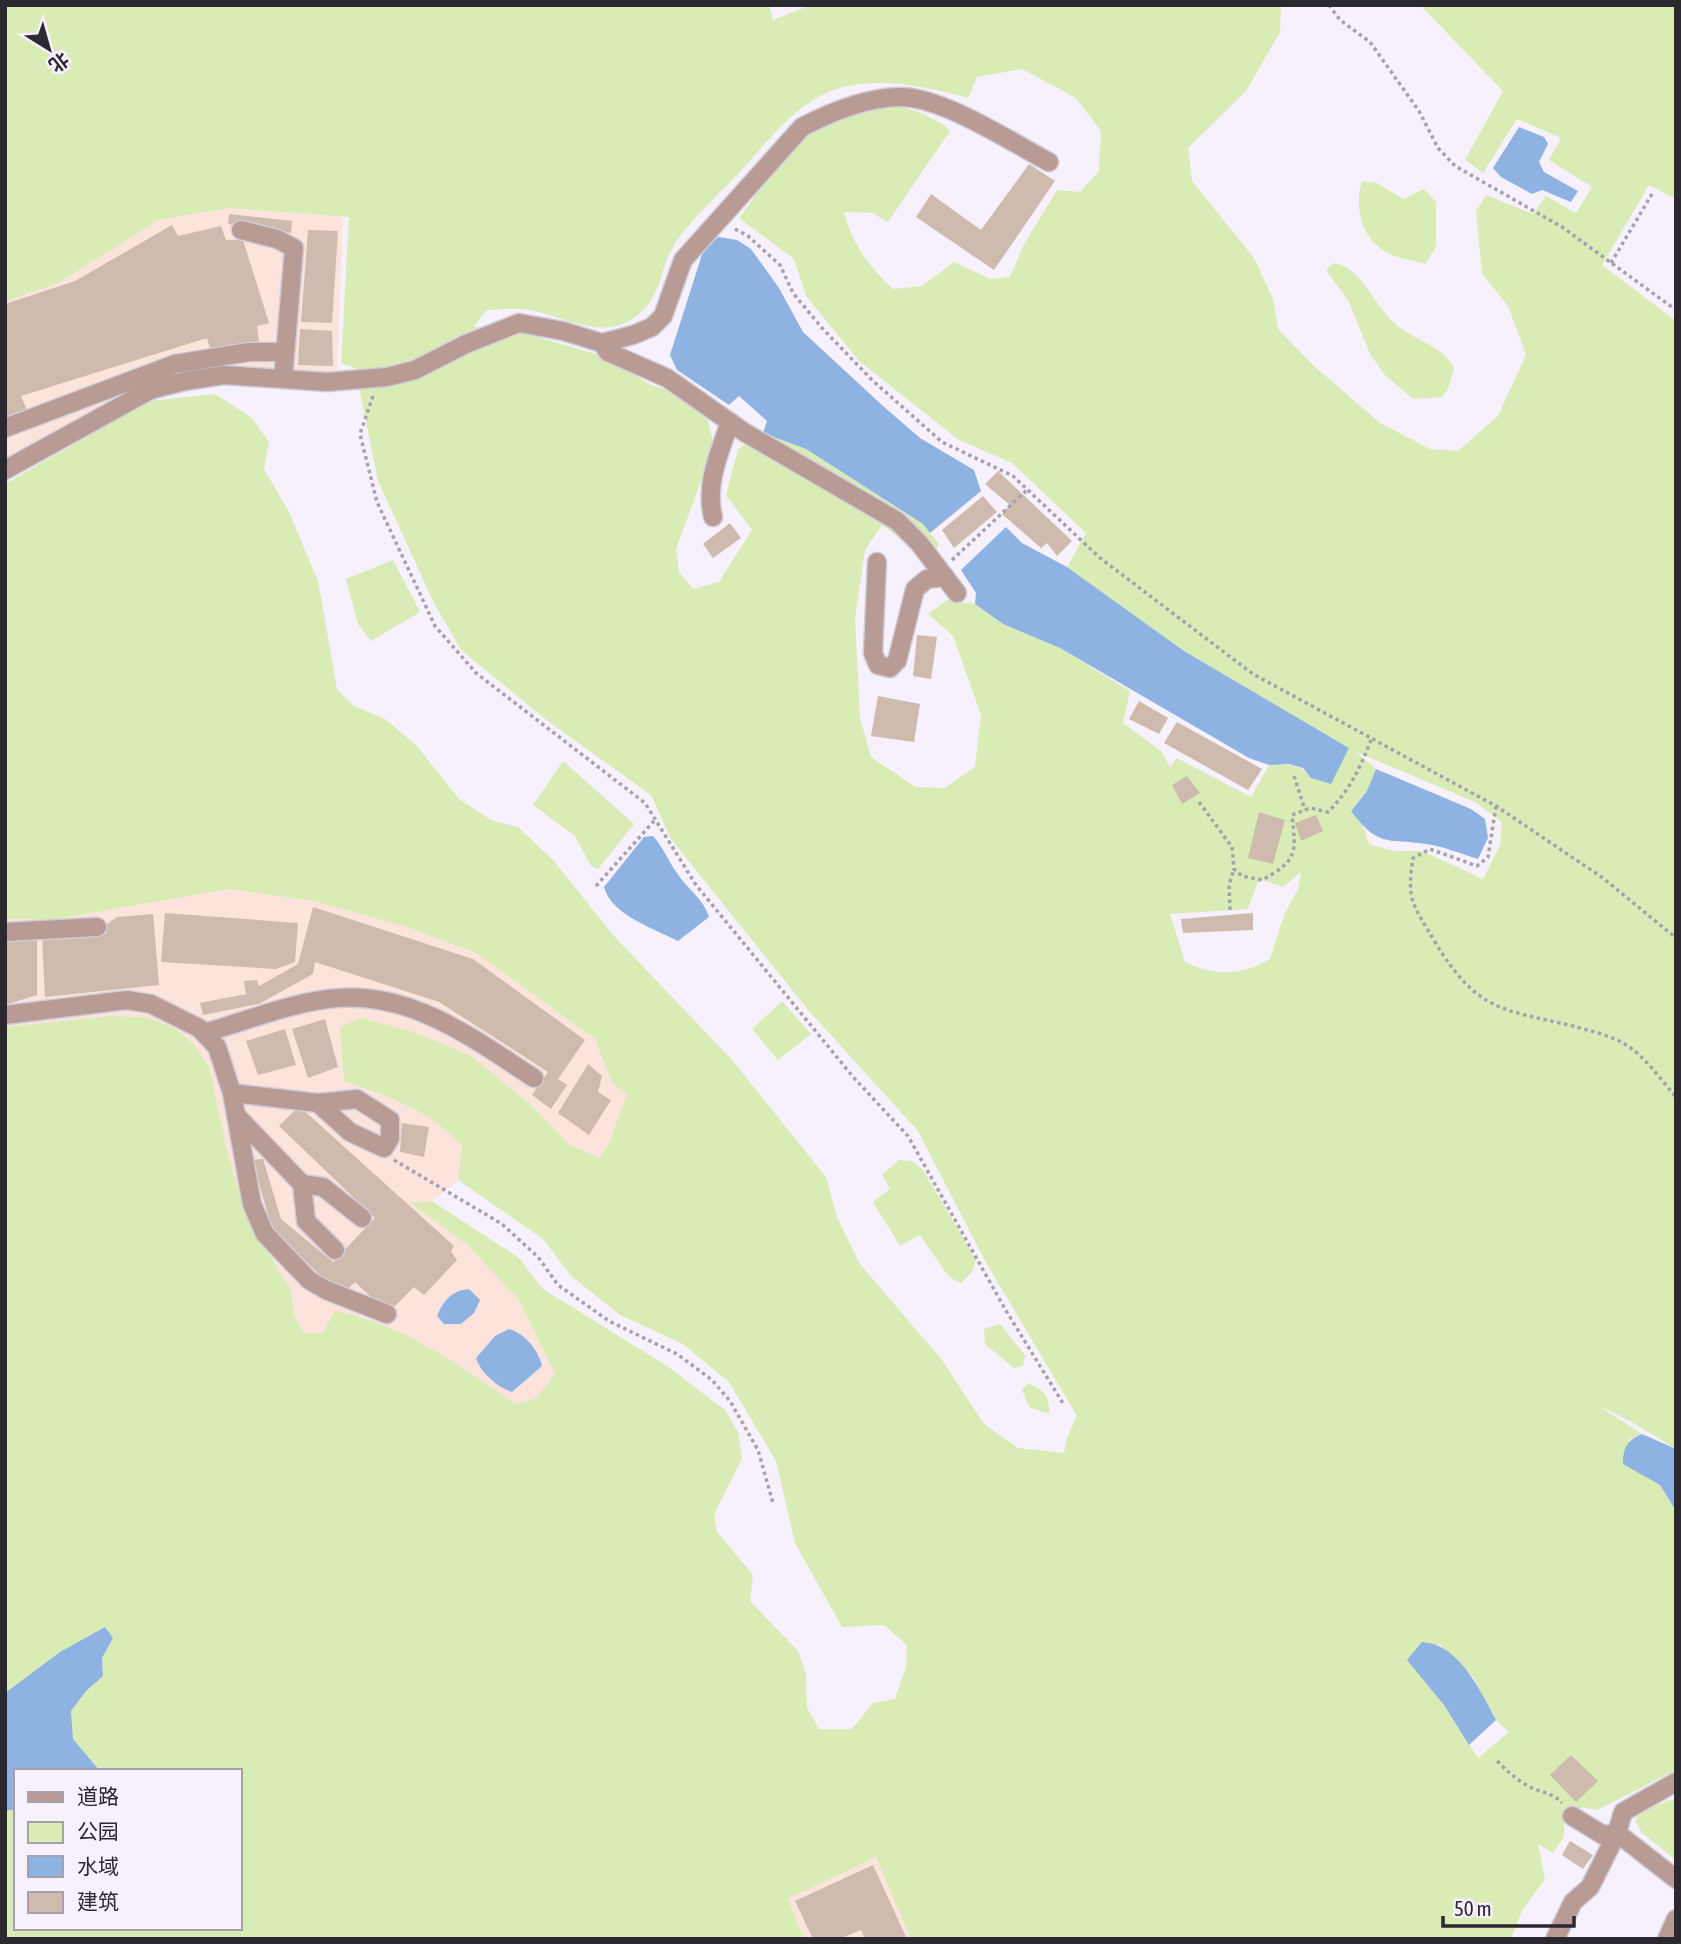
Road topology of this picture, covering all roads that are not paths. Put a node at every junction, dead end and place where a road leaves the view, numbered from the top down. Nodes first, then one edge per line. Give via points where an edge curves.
1 (1049, 162) dead end
2 (241, 230) dead end
3 (602, 343) junction
4 (285, 352) junction
5 (283, 379) junction
6 (730, 422) junction
7 (5, 428) edge
8 (5, 470) edge
9 (713, 517) dead end
10 (877, 562) dead end
11 (945, 572) junction
12 (957, 593) dead end
13 (97, 927) dead end
14 (5, 932) edge
15 (5, 1015) edge
16 (204, 1033) junction
17 (534, 1078) dead end
18 (232, 1093) junction
19 (318, 1103) junction
20 (236, 1115) junction
21 (302, 1184) junction
22 (362, 1218) dead end
23 (335, 1250) dead end
24 (387, 1314) dead end
25 (1676, 1782) edge
26 (1572, 1816) road end
27 (1617, 1833) junction
28 (1676, 1879) edge
29 (1676, 1919) edge
30 (1555, 1939) edge
31 (1667, 1939) edge

1 - 3 street via 950,109 900,96 828,114 802,127 682,260 663,316 634,335
2 - 4 street via 294,248
3 - 5 street via 519,323 415,370 387,377 327,382
3 - 6 street via 608,352 667,378
4 - 5 street
4 - 7 street via 249,352 175,364
5 - 8 street via 224,375 150,390
6 - 9 street via 712,478 709,498
6 - 11 street via 898,521
10 - 11 street via 873,653 878,665 890,668 898,661 915,589
11 - 12 street
13 - 14 street
15 - 16 street via 127,1000 151,1004
16 - 17 street via 327,999 359,998 414,1008 448,1022
16 - 18 street via 217,1047
18 - 19 street
18 - 20 street
19 - 19 street via 351,1132 384,1148 390,1138 390,1120 376,1108 357,1099
20 - 21 street
20 - 24 street via 252,1204 265,1234 309,1280
21 - 22 street via 323,1187
21 - 23 street via 306,1221
25 - 27 street via 1623,1812
26 - 27 street via 1603,1835
27 - 28 street
27 - 30 street via 1590,1887 1573,1902
29 - 31 street

